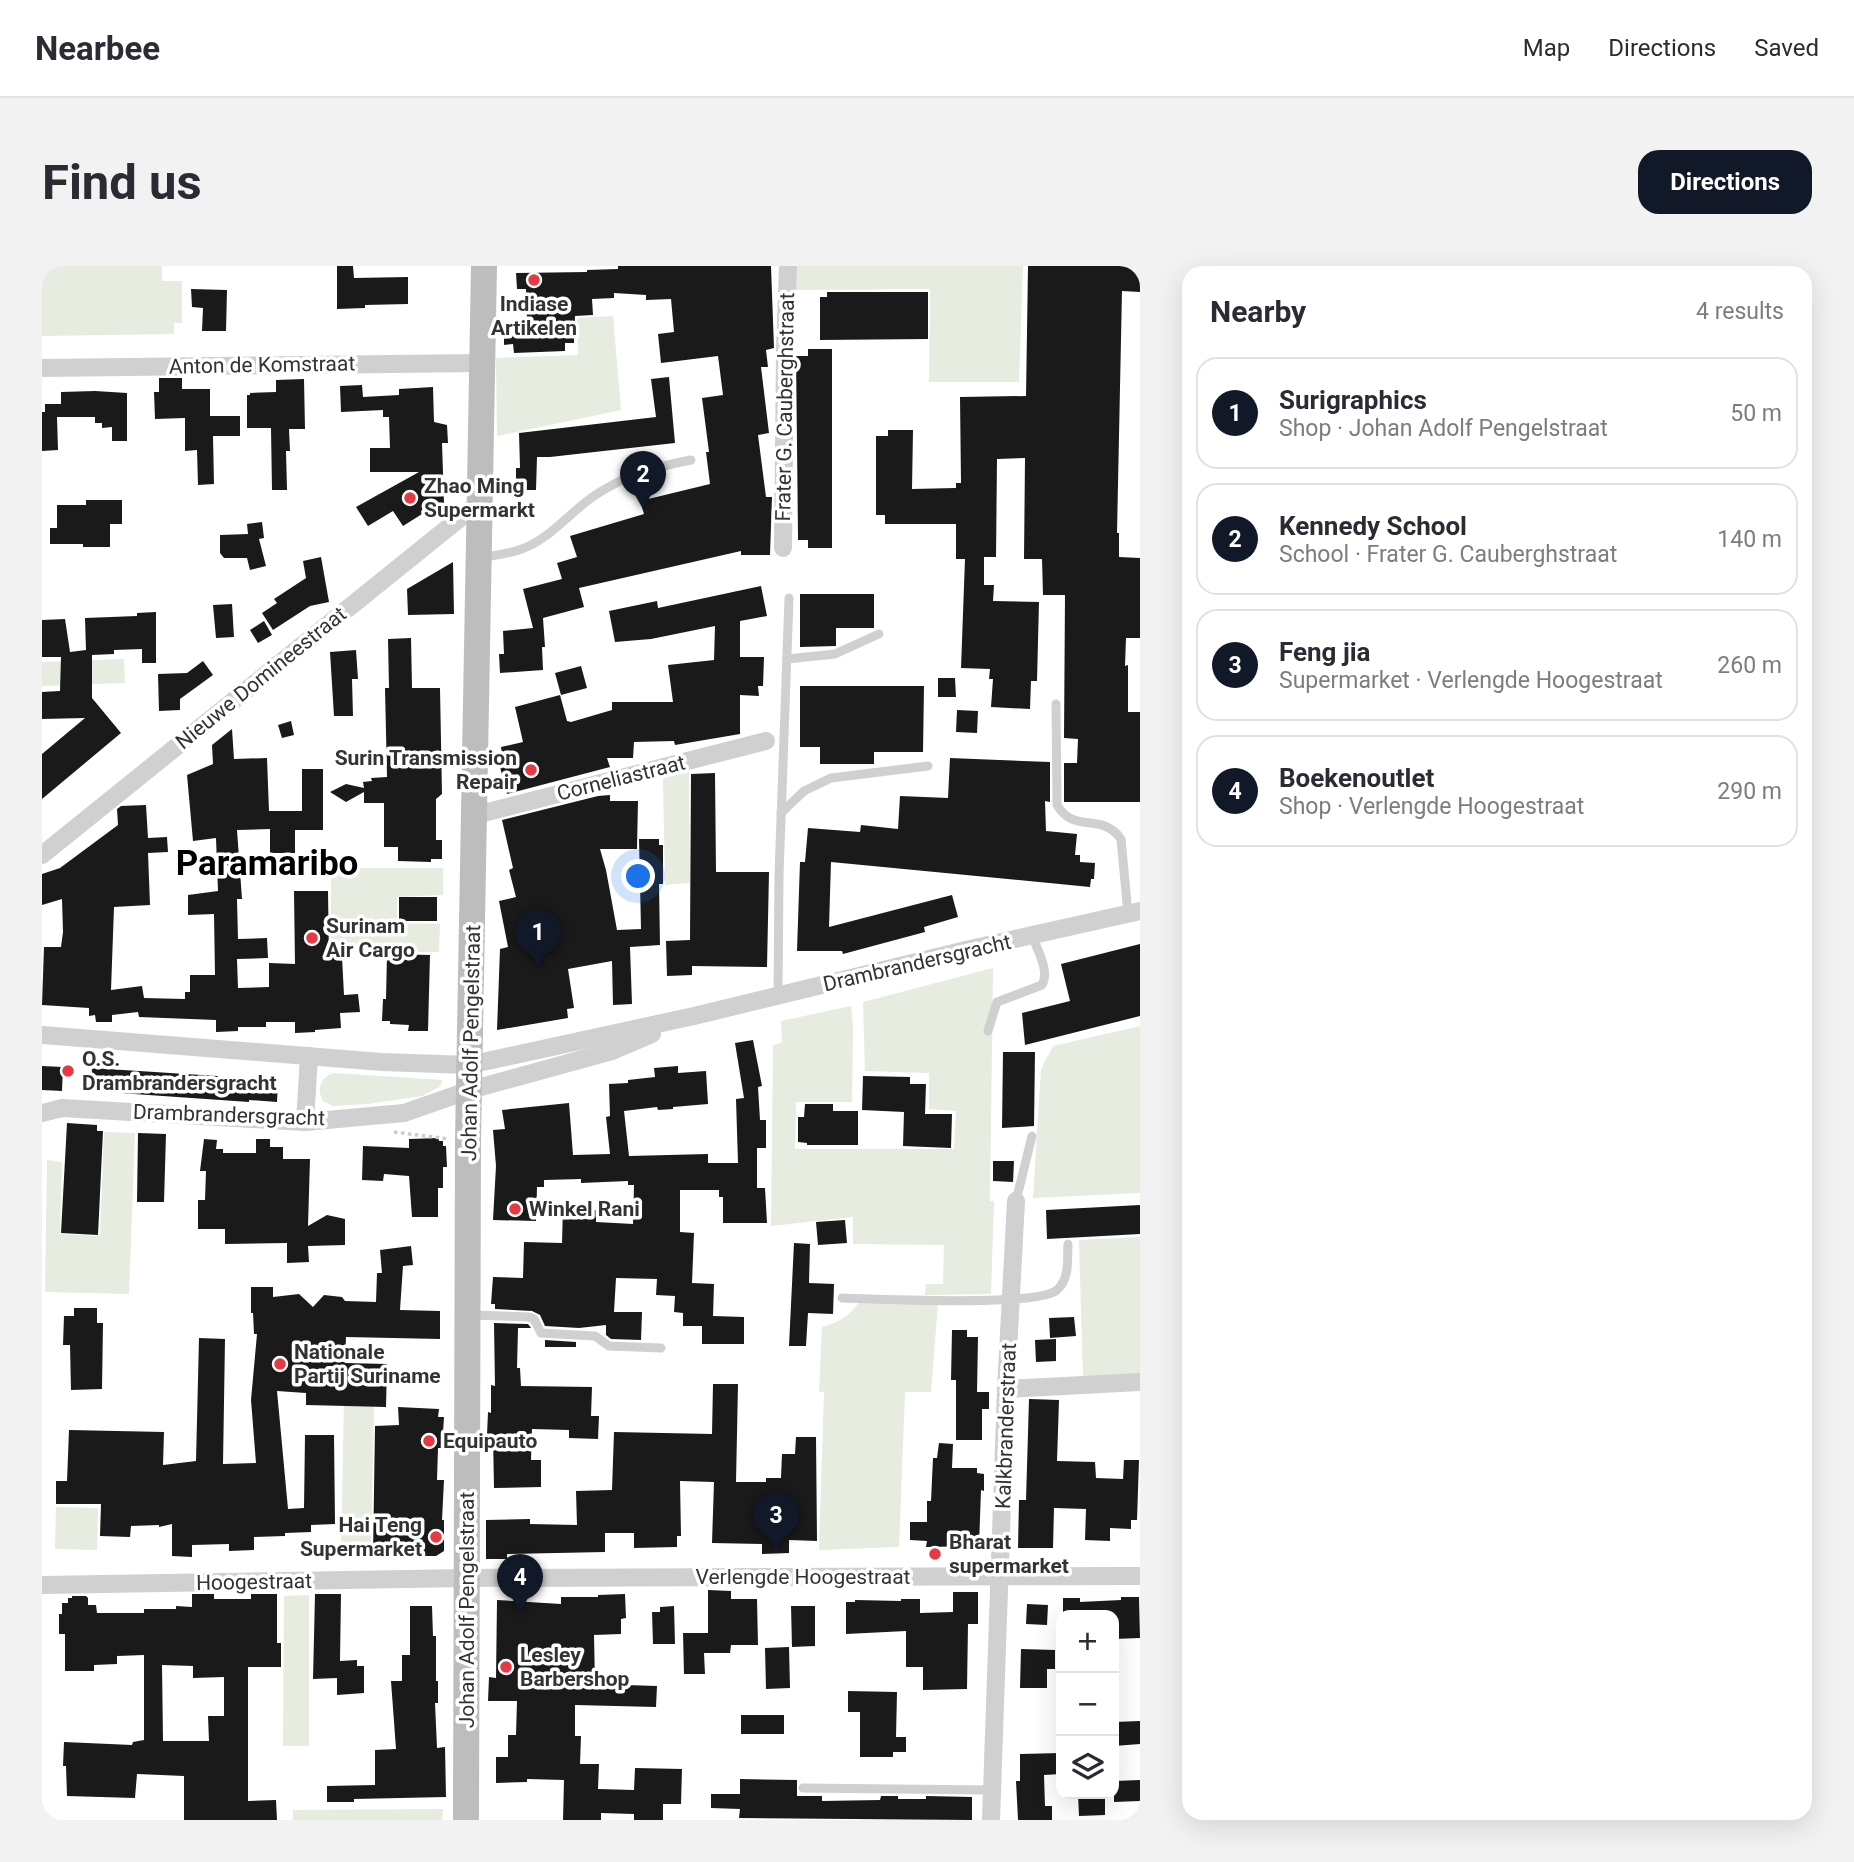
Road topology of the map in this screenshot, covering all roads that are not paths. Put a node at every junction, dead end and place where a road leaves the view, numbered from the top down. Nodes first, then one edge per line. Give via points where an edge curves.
1 (484, 266) edge
2 (788, 266) edge
3 (481, 363) junction
4 (42, 368) edge
5 (691, 460) dead end
6 (480, 502) junction
7 (783, 548) dead end
8 (480, 558) junction
9 (789, 598) dead end
10 (879, 634) dead end
11 (787, 659) junction
12 (1056, 704) dead end
13 (766, 741) dead end
14 (928, 766) dead end
15 (781, 813) junction
16 (476, 815) junction
17 (42, 855) edge
18 (1134, 913) edge
19 (1032, 935) junction
20 (778, 996) junction
21 (694, 1016) junction
22 (988, 1031) dead end
23 (42, 1035) edge
24 (309, 1056) junction
25 (470, 1077) junction
26 (42, 1112) edge
27 (305, 1122) junction
28 (1032, 1136) dead end
29 (1016, 1201) joint
30 (1068, 1244) dead end
31 (842, 1298) dead end
32 (1012, 1300) junction
33 (469, 1315) junction
34 (661, 1348) dead end
35 (1140, 1382) edge
36 (1006, 1389) junction
37 (1000, 1576) junction
38 (1140, 1576) edge
39 (467, 1578) junction
40 (42, 1585) edge
41 (803, 1788) dead end
42 (991, 1790) junction
43 (466, 1820) edge
44 (991, 1820) edge

1 - 3 main road, Johan Adolf Pengelstraat
2 - 7 street, Frater G. Cauberghstraat
3 - 4 street, Anton de Komstraat
3 - 6 main road, Johan Adolf Pengelstraat
5 - 8 lane via 649,468 618,482 594,495 535,543
6 - 8 main road, Johan Adolf Pengelstraat
6 - 17 street, Nieuwe Domineestraat
8 - 16 main road, Johan Adolf Pengelstraat
9 - 11 lane
10 - 11 lane via 835,654
11 - 15 lane
12 - 18 lane via 1057,805 1073,821 1103,824 1121,839
13 - 16 street, Corneliastraat
14 - 15 lane via 831,778 804,792
15 - 20 lane
16 - 25 main road, Johan Adolf Pengelstraat
18 - 19 street, Drambrandersgracht
19 - 20 street, Drambrandersgracht
19 - 22 lane via 1046,975 1044,982 997,1002
20 - 21 street, Drambrandersgracht
21 - 25 street, Drambrandersgracht
21 - 25 street, Drambrandersgracht via 612,1051
23 - 24 street, Drambrandersgracht
24 - 25 street, Drambrandersgracht
24 - 27 street
25 - 27 street, Drambrandersgracht via 404,1113
25 - 33 main road, Johan Adolf Pengelstraat
26 - 27 street, Drambrandersgracht via 62,1108
28 - 29 lane
29 - 32 street, Kalkbranderstraat
30 - 32 lane via 1067,1273 1054,1293
31 - 32 lane
32 - 36 street, Kalkbranderstraat
33 - 34 lane via 529,1317 541,1333 595,1336 609,1346
33 - 39 main road, Johan Adolf Pengelstraat
35 - 36 street
36 - 37 street, Kalkbranderstraat
37 - 38 street, Verlengde Hoogestraat
37 - 39 street, Verlengde Hoogestraat
37 - 42 street, Kalkbranderstraat
39 - 40 street, Hoogestraat
39 - 43 main road, Johan Adolf Pengelstraat
41 - 42 lane
42 - 44 street, Kalkbranderstraat

